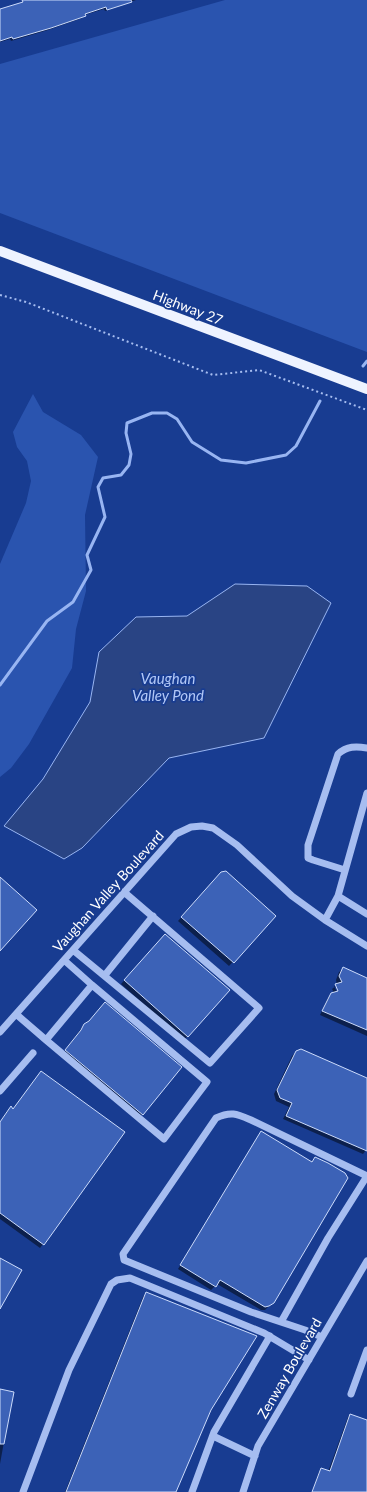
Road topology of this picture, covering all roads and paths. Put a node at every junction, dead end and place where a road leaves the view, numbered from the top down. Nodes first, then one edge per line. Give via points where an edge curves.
1 (0, 251) edge
2 (0, 295) edge
3 (367, 388) edge
4 (367, 410) edge
5 (367, 748) edge
6 (367, 793) edge
7 (345, 870) junction
8 (124, 892) junction
9 (338, 896) junction
10 (367, 914) edge
11 (153, 916) junction
12 (325, 920) junction
13 (367, 946) edge
14 (73, 950) junction
15 (64, 960) junction
16 (105, 975) junction
17 (92, 985) junction
18 (16, 1014) junction
19 (0, 1032) edge
20 (46, 1040) junction
21 (33, 1053) dead end
22 (0, 1091) edge
23 (367, 1176) edge
24 (367, 1261) edge
25 (281, 1322) junction
26 (270, 1336) junction
27 (322, 1338) junction
28 (367, 1350) edge
29 (309, 1360) junction
30 (352, 1394) dead end
31 (212, 1436) junction
32 (255, 1456) junction
33 (24, 1492) edge
34 (192, 1492) edge
35 (243, 1492) edge

1 - 3 main road, Highway 27
2 - 4 path via 26,302 213,375 259,370
5 - 7 street via 346,748 338,754 308,845 308,858
6 - 7 street
7 - 9 street
8 - 11 street
8 - 12 street, Vaughan Valley Boulevard via 176,834 191,827 202,826 212,828 237,845 292,896
8 - 14 street, Vaughan Valley Boulevard
9 - 10 street
9 - 12 street
11 - 16 street
11 - 16 street via 259,1008 210,1063
12 - 13 street, Vaughan Valley Boulevard
14 - 15 street, Vaughan Valley Boulevard
14 - 16 street
15 - 17 street
15 - 18 street, Vaughan Valley Boulevard
17 - 20 street
17 - 20 street via 207,1082 164,1139
18 - 19 street, Vaughan Valley Boulevard
18 - 20 street
21 - 22 street
23 - 25 street via 328,1238
23 - 25 street via 251,1120 234,1113 223,1115 216,1118 123,1254 124,1260
24 - 27 street, Zenway Boulevard
25 - 27 street
26 - 29 street
26 - 31 street
26 - 33 street via 130,1278 117,1280 112,1284 69,1370
27 - 29 street, Zenway Boulevard
28 - 30 street
29 - 32 street, Zenway Boulevard via 258,1446
31 - 32 street
31 - 34 street
32 - 35 street, Zenway Boulevard

